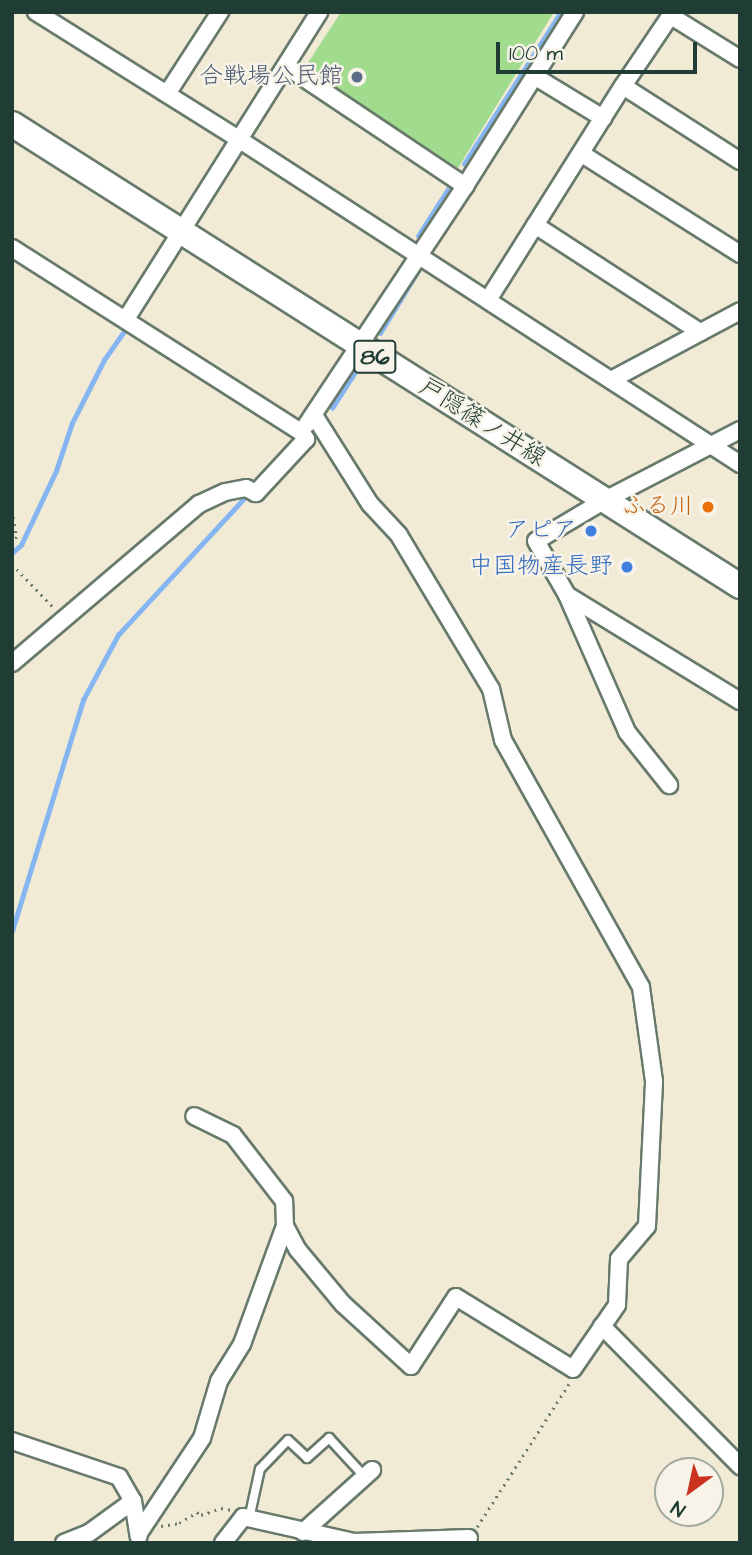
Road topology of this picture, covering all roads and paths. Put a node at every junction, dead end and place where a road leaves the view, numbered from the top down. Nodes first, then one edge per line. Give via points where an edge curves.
1 (36, 12) edge
2 (319, 12) edge
3 (575, 12) edge
4 (672, 14) edge
5 (212, 15) edge
6 (740, 59) edge
7 (286, 66) junction
8 (534, 76) junction
9 (623, 86) junction
10 (167, 94) junction
11 (603, 118) junction
12 (12, 124) edge
13 (240, 140) junction
14 (582, 154) junction
15 (740, 161) edge
16 (465, 186) junction
17 (535, 225) junction
18 (181, 233) junction
19 (12, 248) edge
20 (740, 254) edge
21 (418, 256) junction
22 (488, 300) junction
23 (740, 311) edge
24 (126, 319) junction
25 (700, 332) junction
26 (358, 346) junction
27 (611, 380) junction
28 (314, 415) junction
29 (740, 430) edge
30 (301, 432) junction
31 (710, 447) junction
32 (740, 464) edge
33 (605, 500) junction
34 (12, 510) edge
35 (12, 544) edge
36 (12, 564) edge
37 (740, 586) edge
38 (566, 595) junction
39 (66, 621) junction
40 (12, 663) edge
41 (740, 701) edge
42 (668, 785) dead end
43 (194, 1116) dead end
44 (285, 1226) junction
45 (602, 1326) junction
46 (573, 1369) junction
47 (12, 1441) edge
48 (740, 1466) edge
49 (369, 1474) joint
50 (133, 1501) junction
51 (246, 1518) junction
52 (303, 1532) junction
53 (141, 1534) edge
54 (468, 1541) edge
55 (64, 1543) edge
56 (223, 1543) edge

1 - 10 street
2 - 7 street
3 - 8 street
4 - 6 street
4 - 9 street
5 - 10 street
7 - 13 street
7 - 16 street
8 - 11 street
8 - 16 street
9 - 11 street
9 - 15 street
10 - 13 street
11 - 14 street
12 - 18 main road, 戸隠篠ノ井線 / 86
13 - 18 street
13 - 21 street
14 - 17 street
14 - 20 street
16 - 21 street
17 - 22 street
17 - 25 street
18 - 24 street
18 - 26 main road, 戸隠篠ノ井線 / 86
19 - 24 street
21 - 22 street
21 - 26 street
22 - 27 street
23 - 25 street
24 - 30 street
25 - 27 street
26 - 28 street
26 - 33 main road, 戸隠篠ノ井線 / 86
27 - 31 street
28 - 30 street
28 - 45 street via 370,504 399,535 445,608 491,689 503,740 641,987 654,1081 647,1226 619,1259 617,1305
29 - 31 street
30 - 39 street via 306,439 256,493 246,488 225,492 199,504
31 - 32 street
31 - 33 street
33 - 37 main road, 戸隠篠ノ井線 / 86
33 - 38 street via 536,541
34 - 35 path via 17,537
36 - 39 path
38 - 41 street
38 - 42 street via 627,732
39 - 40 street
43 - 44 street via 233,1135 284,1201
44 - 46 street via 298,1250 343,1304 411,1366 456,1297
44 - 53 street via 242,1344 219,1381 202,1437
45 - 46 street
45 - 48 street
46 - 54 path via 573,1377
47 - 50 street via 119,1477
49 - 51 lane via 329,1438 307,1458 288,1440 260,1469
49 - 52 street
50 - 53 street
50 - 55 street via 89,1533
51 - 52 street
51 - 53 path via 221,1508 197,1512 171,1526
51 - 56 street
52 - 54 street via 354,1542

